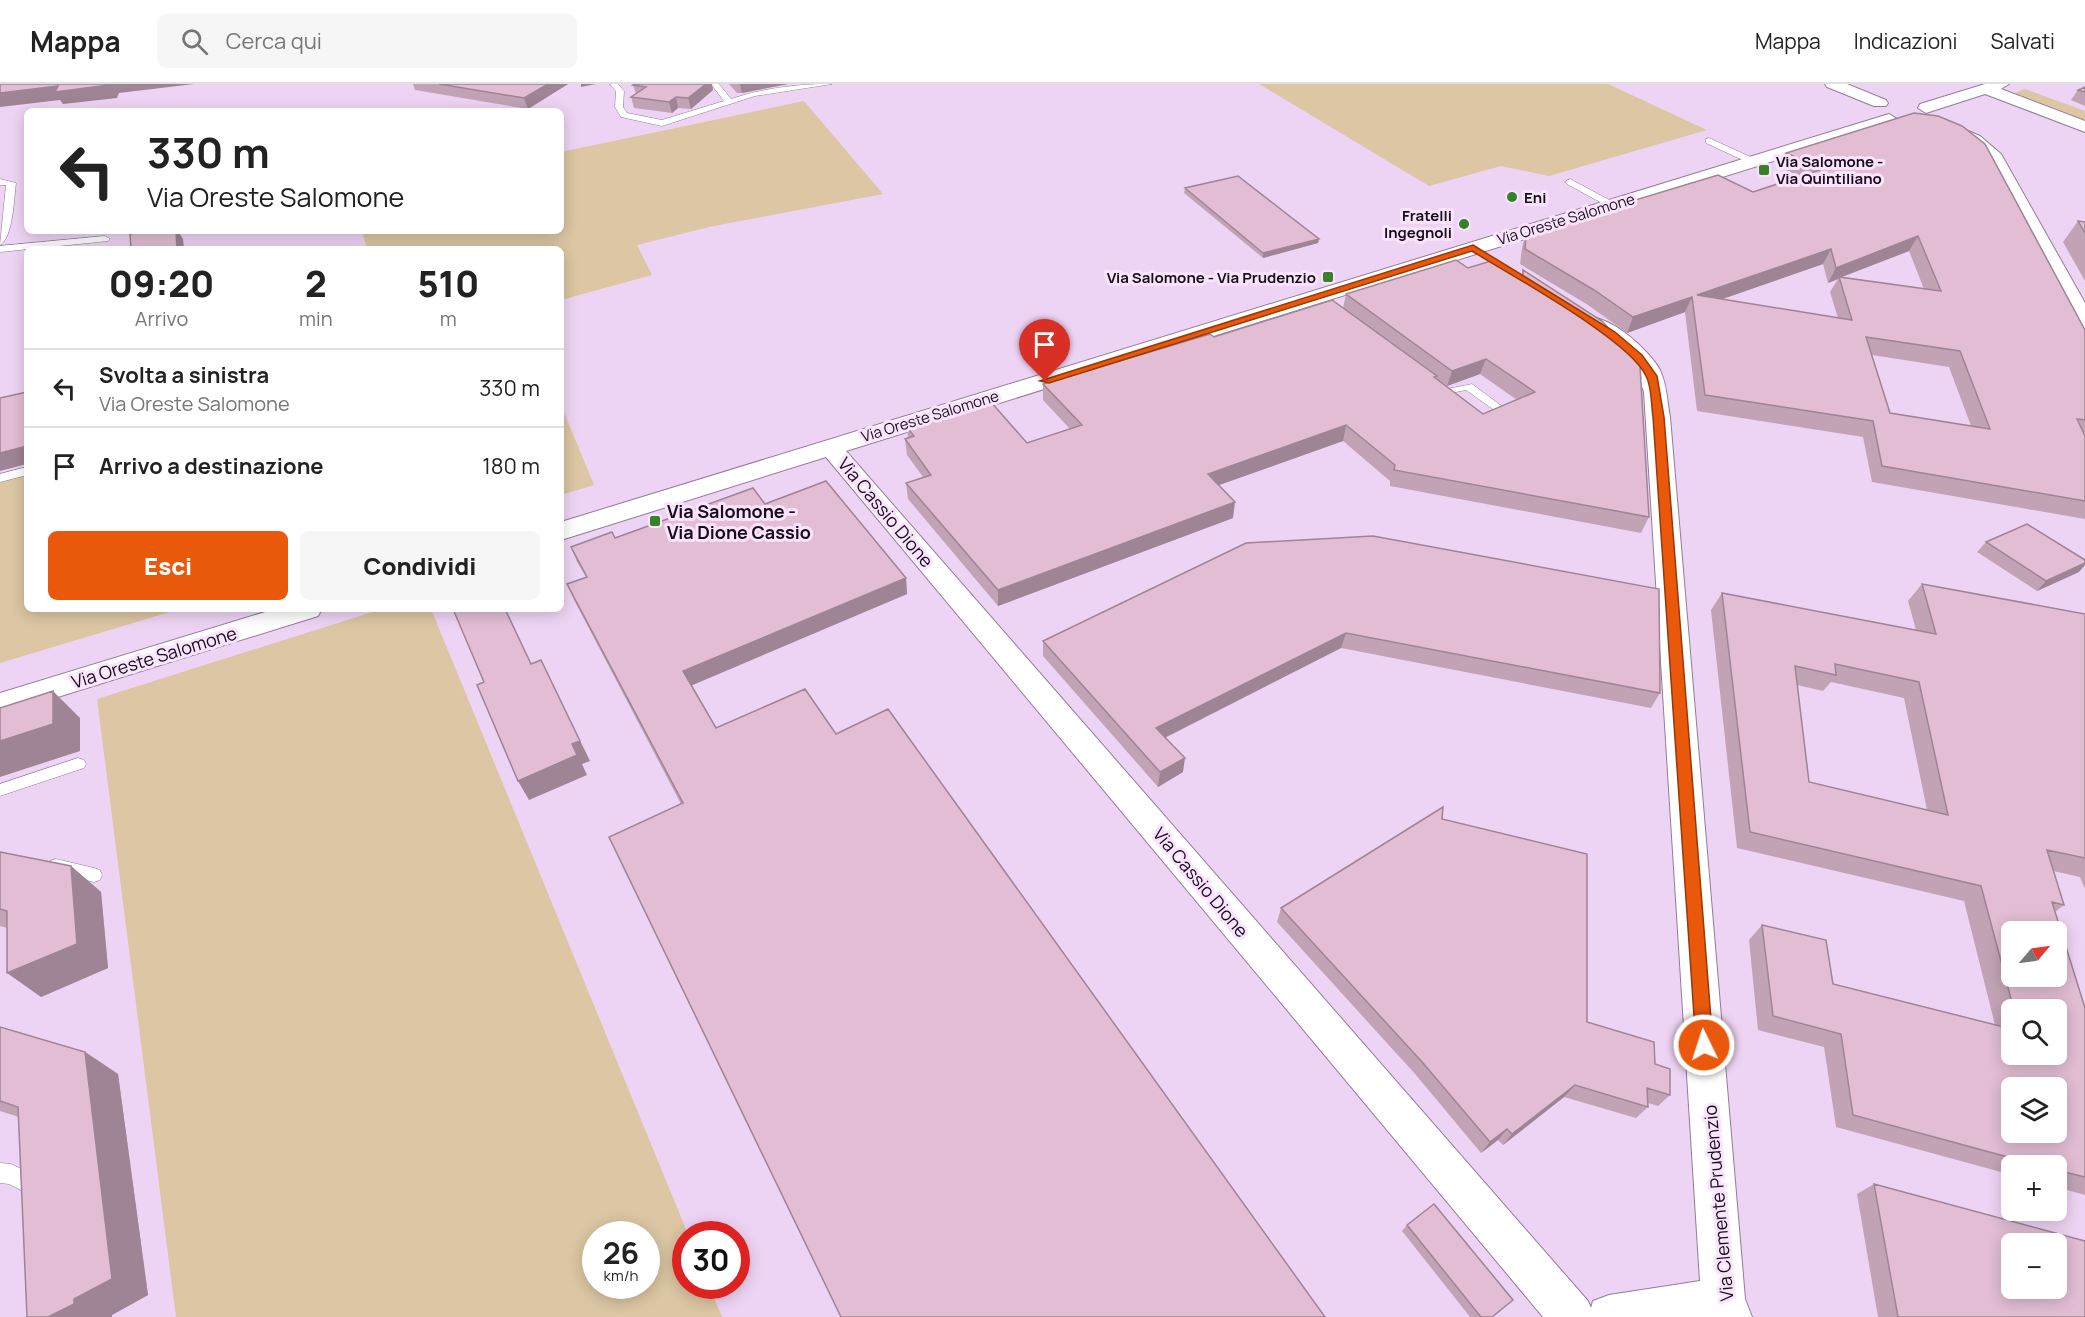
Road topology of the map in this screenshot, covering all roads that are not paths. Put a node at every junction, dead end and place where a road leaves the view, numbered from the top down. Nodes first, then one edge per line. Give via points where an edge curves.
1 (614, 84) edge
2 (715, 84) edge
3 (828, 84) edge
4 (1833, 84) edge
5 (1993, 86) edge
6 (728, 100) junction
7 (1891, 109) junction
8 (1922, 120) junction
9 (2085, 127) edge
10 (1709, 141) dead end
11 (1752, 161) junction
12 (0, 182) edge
13 (1570, 182) dead end
14 (1612, 205) junction
15 (105, 239) dead end
16 (0, 242) edge
17 (32, 246) edge
18 (24, 247) edge
19 (1473, 248) junction
20 (0, 249) edge
21 (1502, 266) edge
22 (1571, 309) edge
23 (2085, 322) edge
24 (1426, 379) edge
25 (1501, 410) edge
26 (830, 447) junction
27 (24, 472) edge
28 (0, 478) edge
29 (564, 530) edge
30 (298, 612) edge
31 (0, 704) edge
32 (78, 764) dead end
33 (0, 790) edge
34 (42, 863) edge
35 (94, 874) dead end
36 (0, 1173) edge
37 (35, 1216) edge
38 (1726, 1308) edge
39 (1572, 1317) edge
40 (1609, 1317) edge

1 - 6 lane via 620,92 619,107 624,115 662,123
2 - 6 lane
3 - 6 lane
4 - 7 street
5 - 8 street, Via Oreste Salomone
5 - 9 street
7 - 8 street, Via Oreste Salomone
7 - 8 street
7 - 11 street, Via Oreste Salomone
8 - 23 street via 1974,140 1995,158
10 - 11 lane
11 - 14 street, Via Oreste Salomone
12 - 16 lane via 11,183
13 - 14 lane
14 - 19 street, Via Oreste Salomone
15 - 17 lane
18 - 20 lane
19 - 21 street
19 - 26 street, Via Oreste Salomone via 1321,302
22 - 38 street, Via Clemente Prudenzio via 1638,357 1652,376 1657,406
24 - 25 lane via 1445,393 1468,386
26 - 29 street, Via Oreste Salomone
26 - 39 street, Via Cassio Dione
27 - 28 lane
30 - 31 street, Via Oreste Salomone
32 - 33 lane
34 - 35 lane
36 - 37 lane via 11,1173 29,1183
38 - 40 street

